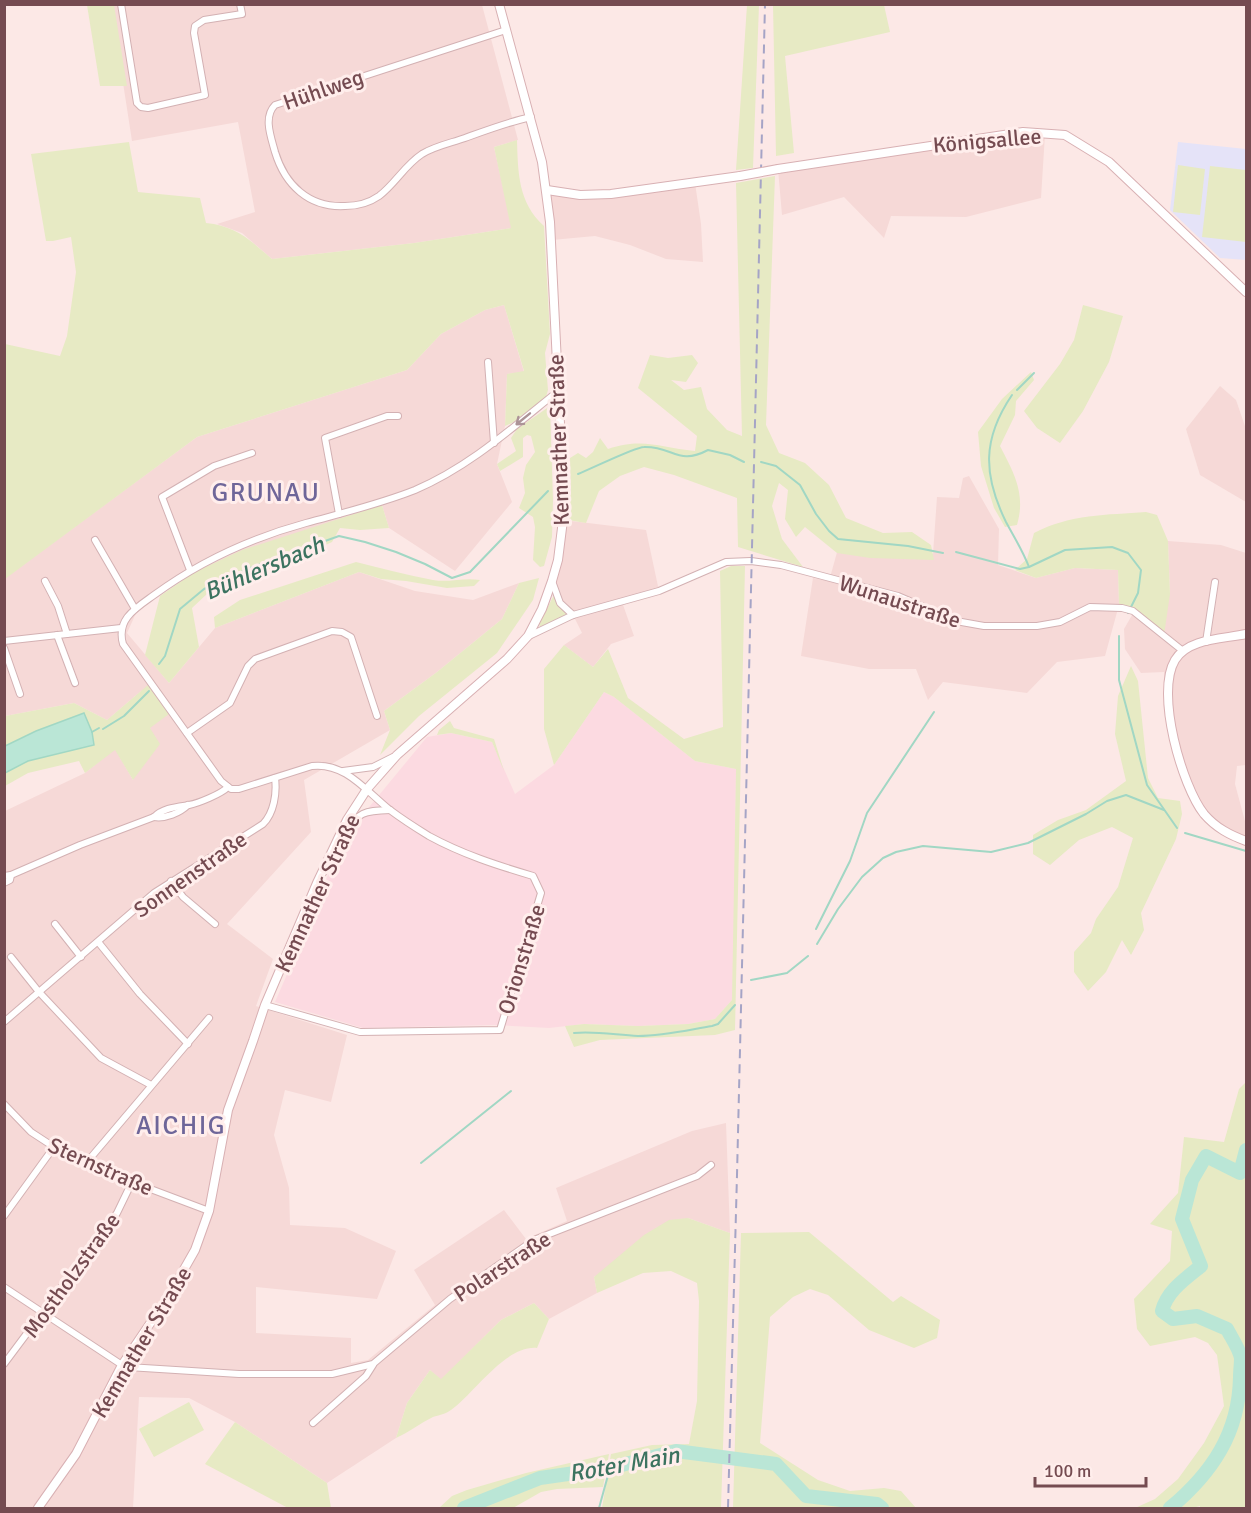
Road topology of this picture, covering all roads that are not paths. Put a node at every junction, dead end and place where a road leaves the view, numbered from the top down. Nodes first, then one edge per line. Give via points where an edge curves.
1 (121, 4) edge
2 (240, 4) edge
3 (499, 4) edge
4 (506, 30) junction
5 (531, 117) junction
6 (547, 190) junction
7 (1246, 292) edge
8 (488, 362) dead end
9 (557, 392) junction
10 (398, 416) dead end
11 (494, 443) junction
12 (252, 453) dead end
13 (339, 514) junction
14 (95, 540) dead end
15 (190, 570) junction
16 (45, 581) dead end
17 (552, 581) junction
18 (1215, 582) dead end
19 (135, 609) junction
20 (573, 615) junction
21 (121, 628) junction
22 (67, 634) junction
23 (1246, 634) edge
24 (57, 635) junction
25 (528, 636) junction
26 (4, 641) edge
27 (1206, 642) junction
28 (4, 648) edge
29 (1183, 651) junction
30 (75, 683) dead end
31 (20, 694) dead end
32 (377, 716) dead end
33 (187, 733) junction
34 (397, 755) junction
35 (342, 771) junction
36 (275, 778) junction
37 (228, 787) junction
38 (367, 789) junction
39 (390, 810) junction
40 (1246, 841) edge
41 (335, 844) junction
42 (8, 875) edge
43 (171, 882) junction
44 (4, 883) edge
45 (55, 924) dead end
46 (215, 924) dead end
47 (99, 943) junction
48 (11, 957) dead end
49 (81, 957) junction
50 (39, 992) junction
51 (265, 1005) junction
52 (209, 1018) dead end
53 (4, 1022) edge
54 (188, 1044) junction
55 (151, 1085) junction
56 (4, 1104) edge
57 (54, 1147) junction
58 (87, 1162) junction
59 (711, 1165) dead end
60 (132, 1182) junction
61 (209, 1211) junction
62 (4, 1216) edge
63 (4, 1287) edge
64 (44, 1312) junction
65 (4, 1364) edge
66 (373, 1364) junction
67 (122, 1365) junction
68 (313, 1423) dead end
69 (38, 1509) edge

1 - 2 street via 136,103 148,108 206,95 195,26 204,20 242,14
3 - 4 main road
4 - 5 main road
4 - 5 street, Hühlweg via 275,105 268,117 275,152 284,175 310,200 330,207 356,206 380,195 414,160 434,148
5 - 6 main road
6 - 7 main road, Königsallee, bridge via 611,194 1023,132 1065,135 1109,162
6 - 9 main road, Kemnather Straße
8 - 11 street
9 -> 11 street
9 - 17 main road, Kemnather Straße via 563,520
10 - 13 street via 387,416 325,438
11 - 13 street via 461,466 414,490
12 - 15 street via 214,466 162,497
13 - 15 street via 242,545
14 - 19 street
15 - 19 street
16 - 22 street
17 - 20 street via 560,603
17 - 25 main road, Kemnather Straße
18 - 27 street
19 - 21 street
20 - 25 street, Wunaustraße
20 - 29 street, Wunaustraße via 659,591 720,564 760,562 898,596 956,621 984,626 1037,626 1060,622 1090,607 1122,608 1133,611
21 - 22 street
21 - 33 street via 123,644
22 - 24 street
23 - 27 main road
24 - 26 street
24 - 30 street
25 - 34 main road, Kemnather Straße
27 - 29 main road
28 - 31 street
29 - 40 main road via 1170,673 1168,693 1182,771 1205,816 1228,834
32 - 33 street via 351,637 332,631 255,659 230,703
33 - 37 street
34 - 35 street via 373,766
34 - 38 main road, Kemnather Straße
35 - 36 street via 312,766
35 - 38 street, Orionstraße
36 - 37 street via 235,790
36 - 43 street, Sonnenstraße via 269,818
37 - 42 street via 222,793 159,812 154,818
38 - 39 street, Orionstraße
38 - 41 main road, Kemnather Straße
39 - 41 street via 358,815
39 - 51 street, Orionstraße via 427,835 478,859 533,876 538,885 541,893 500,1030 360,1032
41 - 51 main road, Kemnather Straße
42 - 44 street via 10,880
43 - 46 street
43 - 47 street, Sonnenstraße
45 - 49 street
47 - 49 street, Sonnenstraße
47 - 54 street
48 - 50 street
49 - 50 street, Sonnenstraße
50 - 53 street, Sonnenstraße
50 - 55 street via 101,1058
51 - 61 main road, Kemnather Straße via 228,1110
52 - 54 street
54 - 55 street
55 - 58 street
56 - 57 street, Sternstraße via 31,1132
57 - 58 street, Sternstraße
57 - 62 street
58 - 60 street, Sternstraße
59 - 66 street, Polarstraße via 685,1182 534,1240 450,1299
60 - 61 street, Sternstraße
60 - 64 street, Mostholzstraße via 117,1213
61 - 67 main road, Kemnather Straße via 185,1268
63 - 64 street
64 - 65 street, Mostholzstraße
64 - 67 street
66 - 67 street, Polarstraße via 332,1374 254,1375
66 - 68 street, Polarstraße via 366,1376
67 - 69 main road, Kemnather Straße via 76,1454

